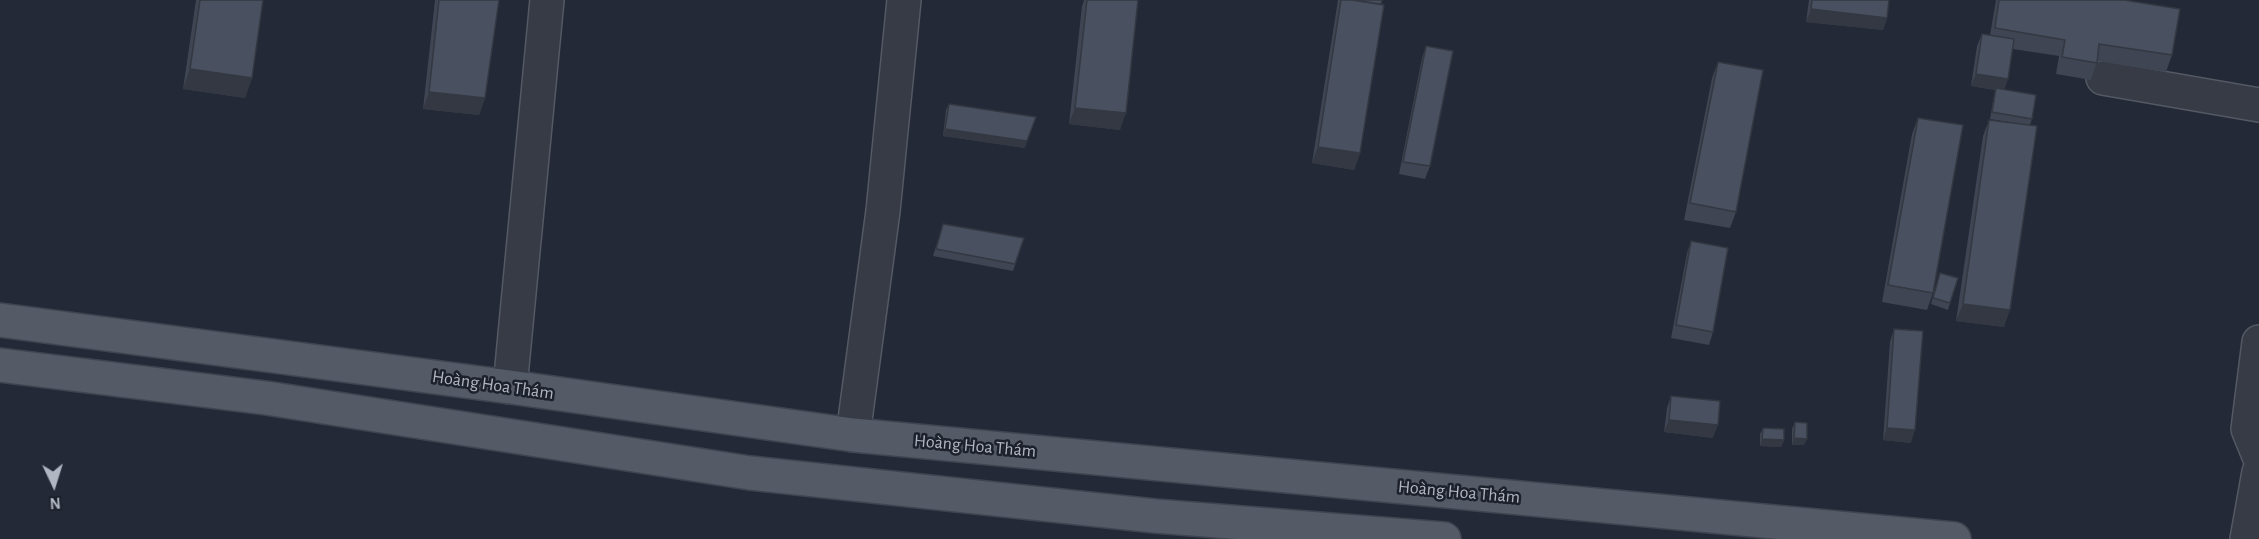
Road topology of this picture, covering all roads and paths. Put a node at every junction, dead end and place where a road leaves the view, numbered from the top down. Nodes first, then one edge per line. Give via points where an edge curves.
1 (547, 0) edge
2 (904, 0) edge
3 (2103, 78) dead end
4 (2259, 105) edge
5 (0, 320) edge
6 (2259, 342) edge
7 (0, 365) edge
8 (510, 387) junction
9 (853, 435) junction
10 (2259, 456) edge
11 (1165, 464) junction
12 (2259, 472) edge
13 (1155, 516) junction
14 (1444, 539) edge
15 (1954, 539) edge
16 (2247, 539) edge

1 - 8 street
2 - 9 street via 884,211
3 - 4 street
5 - 8 main road, Hoàng Hoa Thám
6 - 10 street via 2248,429
7 - 13 main road via 266,399 750,472
8 - 9 main road, Hoàng Hoa Thám
9 - 11 main road, Hoàng Hoa Thám
11 - 13 main road
11 - 15 main road, Hoàng Hoa Thám
12 - 16 street
13 - 14 main road

